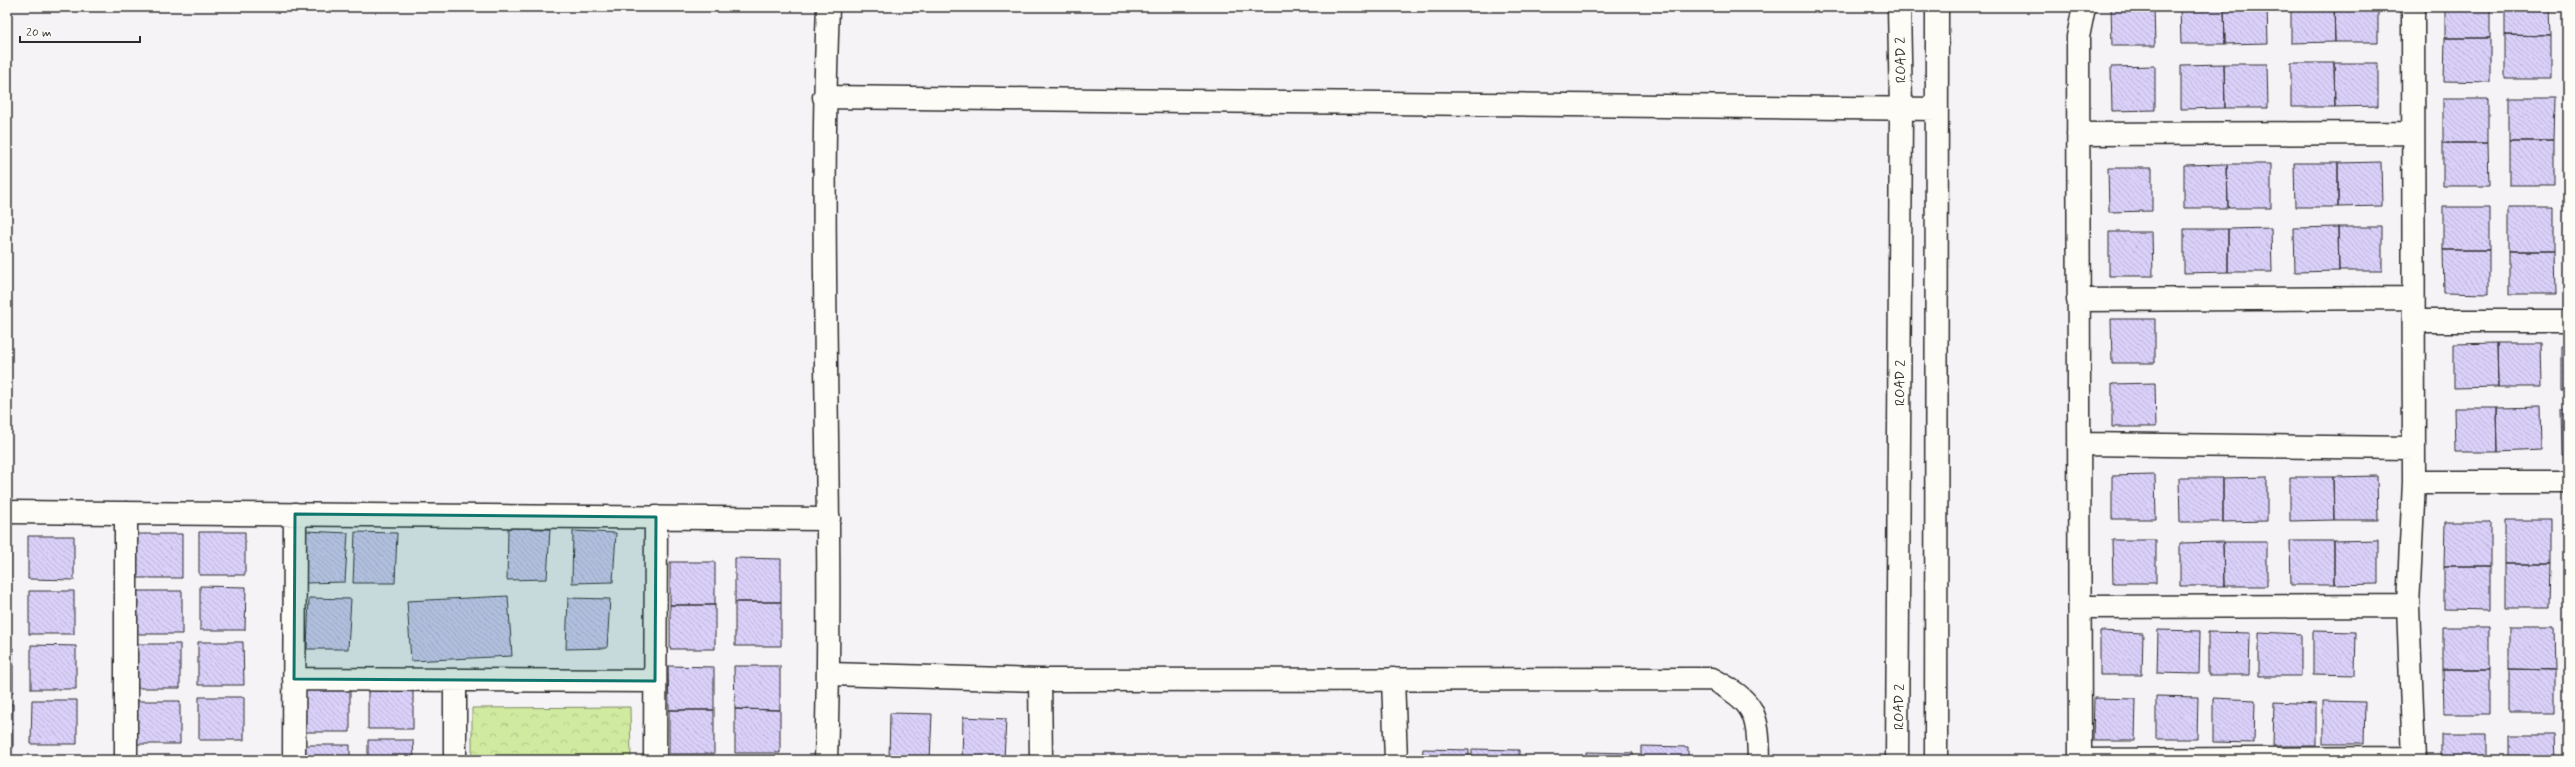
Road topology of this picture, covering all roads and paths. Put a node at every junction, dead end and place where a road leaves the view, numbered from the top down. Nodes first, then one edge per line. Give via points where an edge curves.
1 (828, 7) edge
2 (1899, 7) edge
3 (1937, 7) edge
4 (2084, 7) edge
5 (2413, 7) edge
6 (824, 97) junction
7 (1901, 109) junction
8 (1937, 109) junction
9 (2413, 133) junction
10 (2078, 134) junction
11 (2413, 298) junction
12 (2078, 300) junction
13 (2414, 321) junction
14 (2568, 322) edge
15 (2079, 444) junction
16 (2413, 448) junction
17 (2414, 482) junction
18 (2568, 482) edge
19 (7, 512) edge
20 (126, 513) junction
21 (295, 514) junction
22 (656, 517) junction
23 (829, 519) junction
24 (2408, 606) junction
25 (2080, 607) junction
26 (829, 674) junction
27 (294, 679) junction
28 (1393, 679) junction
29 (455, 680) junction
30 (1040, 680) junction
31 (655, 681) junction
32 (2414, 759) edge
33 (126, 760) edge
34 (294, 760) edge
35 (455, 760) edge
36 (655, 760) edge
37 (826, 760) edge
38 (1041, 760) edge
39 (1396, 760) edge
40 (1759, 760) edge
41 (1897, 760) edge
42 (1936, 760) edge
43 (2080, 760) edge

1 - 6 street
2 - 7 street, ROAD 2
3 - 8 street
4 - 10 street via 2078,37
5 - 9 street
6 - 7 street
6 - 23 street
7 - 8 street
7 - 41 street, ROAD 2
8 - 42 street
9 - 10 street
9 - 11 street
10 - 12 street
11 - 12 street
11 - 13 street
12 - 15 street
13 - 14 street
13 - 16 street
15 - 16 street
15 - 25 street
16 - 17 street
17 - 18 street
17 - 24 street
19 - 20 street
20 - 21 street
20 - 33 street
21 - 22 street
21 - 27 street
22 - 23 street
22 - 31 street
23 - 26 street
24 - 25 street
24 - 32 street
25 - 43 street
26 - 30 street
26 - 37 street
27 - 29 street
27 - 34 street
28 - 30 street
28 - 39 street
28 - 40 street via 1712,679 1733,690 1749,703 1759,728
29 - 31 street
29 - 35 street
30 - 38 street
31 - 36 street
32 - 43 street

